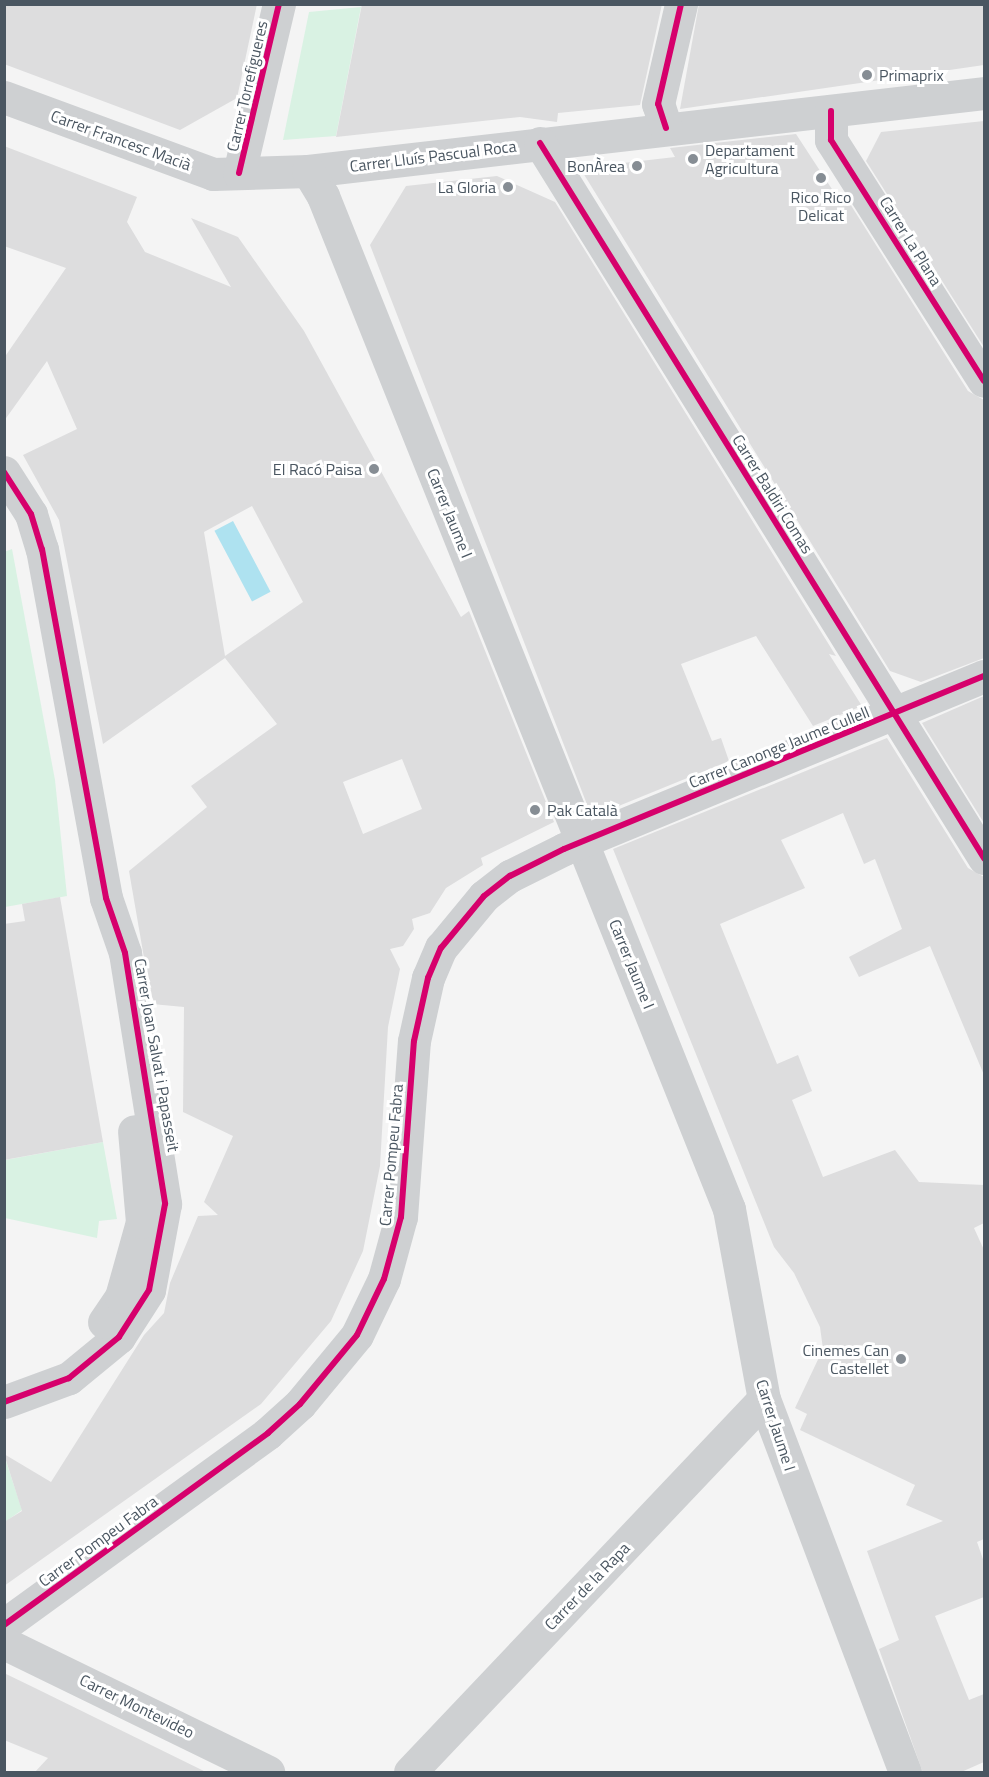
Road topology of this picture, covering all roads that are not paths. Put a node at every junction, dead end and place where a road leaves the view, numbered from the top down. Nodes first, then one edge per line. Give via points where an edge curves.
1 (279, 4) edge
2 (681, 4) edge
3 (984, 93) edge
4 (4, 97) edge
5 (831, 111) junction
6 (666, 128) junction
7 (540, 143) junction
8 (308, 171) junction
9 (239, 173) junction
10 (984, 381) edge
11 (4, 472) edge
12 (984, 676) edge
13 (895, 714) junction
14 (583, 841) junction
15 (984, 858) edge
16 (106, 898) junction
17 (4, 1381) edge
18 (764, 1400) junction
19 (4, 1402) edge
20 (4, 1625) edge
21 (4, 1643) edge
22 (268, 1773) edge
23 (410, 1773) edge
24 (904, 1773) edge

1 - 9 street, Carrer Torrefigueres
2 - 6 street via 658,104
3 - 5 street, Carrer Lluís Pascual Roca
4 - 9 street, Carrer Francesc Macià via 213,174
5 - 6 street, Carrer Lluís Pascual Roca
5 - 10 street, Carrer La Plana via 831,140
6 - 7 street, Carrer Lluís Pascual Roca
7 - 8 street, Carrer Lluís Pascual Roca
7 - 13 street, Carrer Baldiri Comas
8 - 9 street, Carrer Lluís Pascual Roca
8 - 14 street, Carrer Jaume I via 323,196
11 - 16 street, Carrer Joan Salvat i Papasseit via 31,514 42,549
12 - 13 street, Carrer Canonge Jaume Cullell
13 - 14 street, Carrer Canonge Jaume Cullell
13 - 15 street, Carrer Baldiri Comas
14 - 18 street, Carrer Jaume I via 729,1209
14 - 20 street, Carrer Pompeu Fabra via 510,876 484,896 441,948 428,978 414,1041 395,1246 369,1311 344,1353 268,1433
16 - 17 street, Carrer Joan Salvat i Papasseit via 104,957 143,1193 136,1250 121,1298 101,1326 56,1362
16 - 19 street, Carrer Joan Salvat i Papasseit via 125,953 164,1175 160,1253 149,1290 119,1337 69,1378
18 - 23 street, Carrer de la Rapa
18 - 24 street, Carrer Jaume I
21 - 22 street, Carrer Montevideo

